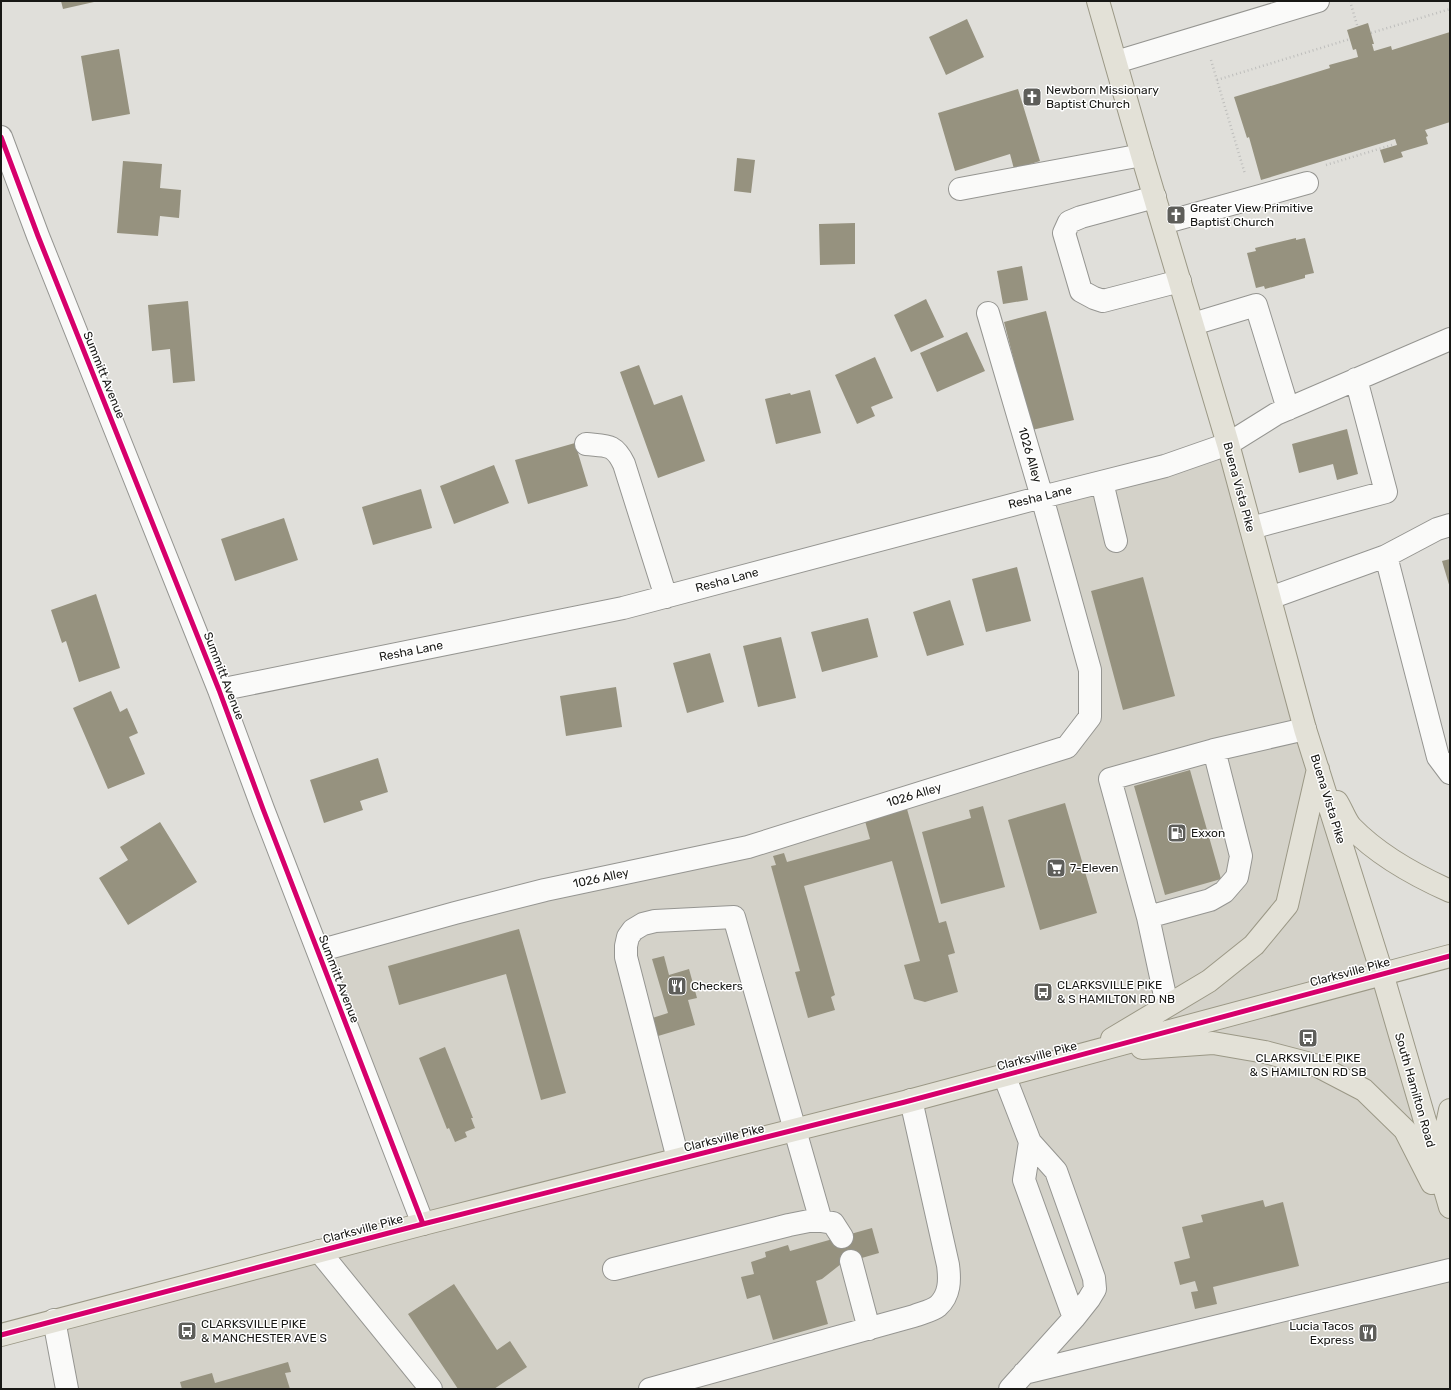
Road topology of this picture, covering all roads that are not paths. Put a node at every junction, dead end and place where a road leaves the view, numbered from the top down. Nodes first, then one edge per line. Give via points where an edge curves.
1 (1098, 1) edge
2 (1318, 1) edge
3 (1116, 62) junction
4 (1, 138) edge
5 (1142, 154) junction
6 (1313, 175) road end
7 (960, 189) dead end
8 (1155, 197) junction
9 (1163, 223) junction
10 (1180, 281) junction
11 (988, 313) dead end
12 (1192, 324) junction
13 (1450, 339) edge
14 (1356, 379) junction
15 (1288, 409) junction
16 (586, 444) dead end
17 (1228, 444) junction
18 (1102, 482) junction
19 (1042, 496) junction
20 (1450, 525) edge
21 (1250, 528) junction
22 (1116, 541) dead end
23 (1386, 556) junction
24 (666, 597) junction
25 (1270, 598) junction
26 (219, 690) junction
27 (1305, 729) junction
28 (1214, 750) junction
29 (1318, 767) junction
30 (1450, 774) edge
31 (1450, 891) edge
32 (1148, 917) junction
33 (318, 951) junction
34 (1450, 956) edge
35 (1382, 973) junction
36 (1167, 1005) junction
37 (1091, 1052) junction
38 (1004, 1075) junction
39 (911, 1100) junction
40 (1450, 1110) edge
41 (795, 1130) junction
42 (1030, 1142) junction
43 (678, 1160) junction
44 (1450, 1167) edge
45 (1450, 1207) edge
46 (1450, 1216) edge
47 (821, 1221) junction
48 (424, 1224) junction
49 (842, 1236) dead end
50 (319, 1251) junction
51 (851, 1261) dead end
52 (614, 1269) dead end
53 (1450, 1270) edge
54 (1074, 1318) junction
55 (54, 1320) junction
56 (869, 1329) junction
57 (1, 1335) edge
58 (1017, 1381) edge
59 (663, 1387) edge
60 (67, 1389) edge
61 (431, 1389) edge

1 - 3 main road, Buena Vista Pike
2 - 3 street
3 - 5 main road, Buena Vista Pike
4 - 26 street, Summitt Avenue
5 - 7 street
5 - 8 main road, Buena Vista Pike
6 - 9 street
8 - 9 main road, Buena Vista Pike
8 - 10 street via 1069,222 1064,233 1081,291 1103,301
9 - 10 main road, Buena Vista Pike
10 - 12 main road, Buena Vista Pike
11 - 19 street, 1026 Alley
12 - 15 street via 1256,305
12 - 17 main road, Buena Vista Pike
13 - 14 street, Resha Lane
14 - 15 street, Resha Lane
14 - 21 street via 1386,492
15 - 17 street, Resha Lane
16 - 24 street via 609,446 619,453
17 - 18 street, Resha Lane via 1171,464
17 - 21 main road, Buena Vista Pike
18 - 19 street, Resha Lane
18 - 22 street
19 - 24 street, Resha Lane
19 - 33 street, 1026 Alley via 1090,670 1090,717 1067,747 748,847 545,890
20 - 23 street via 1437,529
21 - 25 main road, Buena Vista Pike
23 - 25 street
23 - 30 street via 1438,757
24 - 26 street, Resha Lane via 623,608
25 - 27 main road, Buena Vista Pike
26 - 33 street, Summitt Avenue
27 - 28 street
27 - 29 main road, Buena Vista Pike
28 - 32 street via 1241,856 1237,877 1224,892 1210,900
28 - 32 street via 1110,779
29 - 31 main road via 1350,826 1386,857
29 - 35 main road, Buena Vista Pike
29 - 36 main road via 1287,905 1254,945 1209,981
32 - 36 street
33 - 48 street, Summitt Avenue
34 - 35 main road, Clarksville Pike
35 - 37 main road, Clarksville Pike
35 - 45 main road, South Hamilton Road
36 - 37 main road
37 - 38 main road, Clarksville Pike
37 - 46 main road via 1213,1043 1265,1052 1318,1066 1364,1090 1405,1130
38 - 39 main road, Clarksville Pike
38 - 42 street
39 - 41 main road, Clarksville Pike
39 - 56 street via 948,1265 947,1294 937,1307
40 - 44 main road via 1446,1129
41 - 43 main road, Clarksville Pike
41 - 43 street via 734,917 656,920 633,930 628,937 626,957
41 - 47 street
42 - 54 street via 1024,1180
42 - 54 street via 1056,1171 1094,1278 1095,1289
43 - 48 main road, Clarksville Pike
47 - 49 street via 833,1223
47 - 52 street via 789,1225
48 - 50 main road, Clarksville Pike
50 - 55 main road, Clarksville Pike
50 - 61 street
51 - 56 street
53 - 58 street
54 - 58 street
55 - 57 main road, Clarksville Pike
55 - 60 street
56 - 59 street

